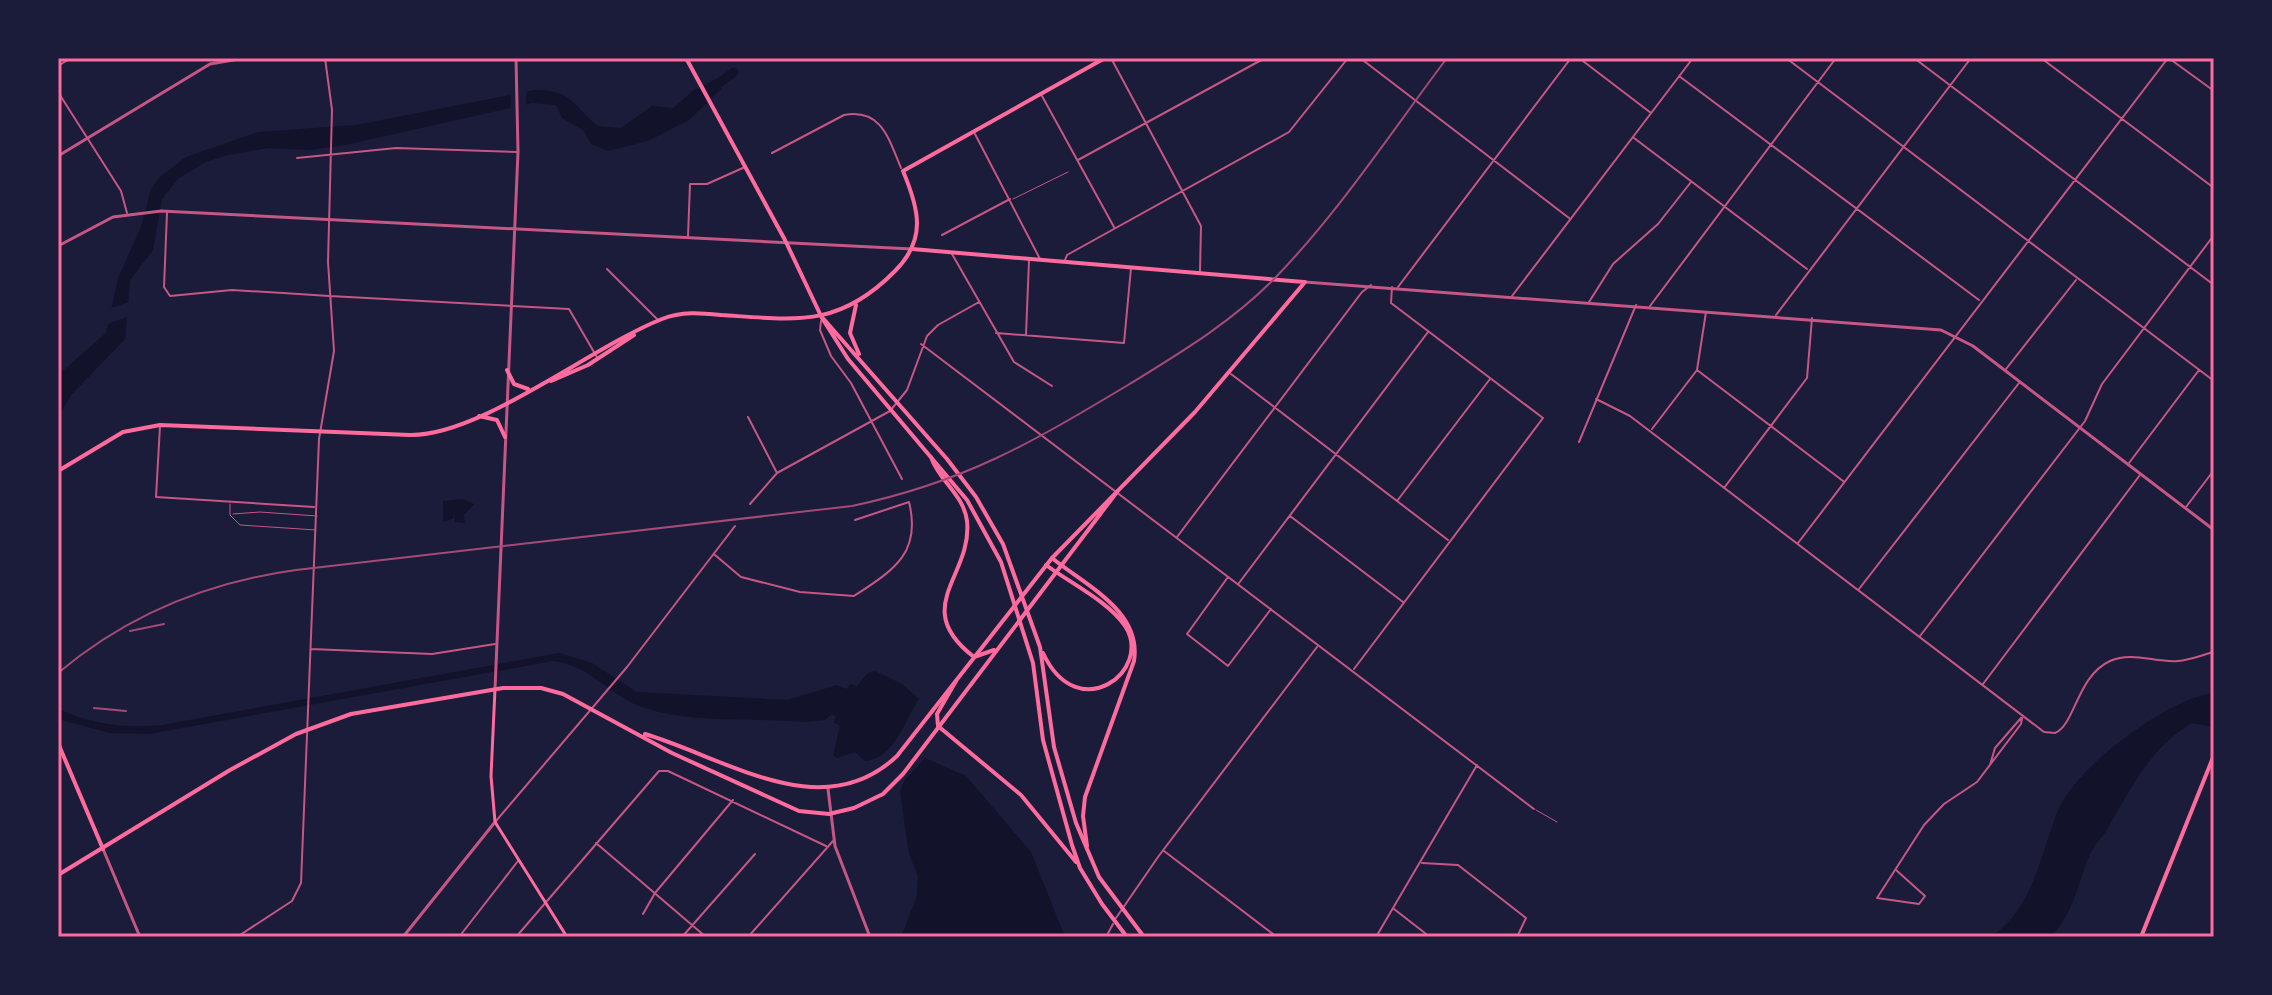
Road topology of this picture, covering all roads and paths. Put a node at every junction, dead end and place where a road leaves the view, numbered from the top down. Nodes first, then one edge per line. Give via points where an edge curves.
1 (71, 58) edge
2 (245, 58) edge
3 (325, 58) edge
4 (516, 58) edge
5 (686, 58) edge
6 (1108, 58) edge
7 (1265, 58) edge
8 (1348, 58) edge
9 (1360, 58) edge
10 (1571, 58) edge
11 (1579, 58) edge
12 (1693, 58) edge
13 (1786, 58) edge
14 (1836, 58) edge
15 (1914, 58) edge
16 (1971, 58) edge
17 (2041, 58) edge
18 (2169, 58) edge
19 (58, 66) edge
20 (1679, 76) junction
21 (1817, 82) junction
22 (1950, 85) junction
23 (2214, 91) edge
24 (58, 92) edge
25 (1040, 93) junction
26 (1651, 113) junction
27 (2121, 118) junction
28 (1145, 124) junction
29 (973, 130) junction
30 (1633, 137) junction
31 (87, 139) junction
32 (1771, 143) junction
33 (1903, 147) junction
34 (518, 152) junction
35 (772, 153) dead end
36 (58, 156) edge
37 (330, 156) junction
38 (297, 158) dead end
39 (1493, 159) junction
40 (1078, 160) junction
41 (746, 167) junction
42 (903, 171) junction
43 (1068, 172) dead end
44 (2075, 180) junction
45 (1692, 181) junction
46 (2214, 188) edge
47 (1182, 191) junction
48 (1010, 199) junction
49 (1723, 205) junction
50 (1856, 208) junction
51 (167, 212) junction
52 (127, 213) junction
53 (1569, 218) junction
54 (329, 220) junction
55 (516, 228) junction
56 (1114, 228) junction
57 (942, 235) dead end
58 (2214, 235) edge
59 (688, 236) junction
60 (785, 240) junction
61 (2028, 241) junction
62 (58, 246) edge
63 (912, 249) junction
64 (952, 252) junction
65 (1029, 259) junction
66 (1040, 260) junction
67 (1065, 261) junction
68 (2190, 266) junction
69 (1131, 267) junction
70 (607, 269) dead end
71 (1809, 270) junction
72 (1200, 273) junction
73 (2077, 278) junction
74 (1305, 282) junction
75 (1371, 285) junction
76 (2214, 285) edge
77 (1392, 287) junction
78 (1398, 287) junction
79 (329, 296) junction
80 (1512, 296) junction
81 (979, 302) junction
82 (1589, 302) junction
83 (1981, 302) junction
84 (856, 305) junction
85 (1636, 305) junction
86 (1650, 306) junction
87 (510, 307) junction
88 (1706, 311) junction
89 (1776, 315) junction
90 (821, 316) junction
91 (1812, 318) junction
92 (659, 320) junction
93 (2143, 328) junction
94 (638, 331) junction
95 (1429, 331) junction
96 (996, 333) junction
97 (1026, 335) junction
98 (1956, 335) junction
99 (921, 344) junction
100 (593, 352) junction
101 (862, 359) junction
102 (598, 360) junction
103 (507, 370) junction
104 (1697, 370) junction
105 (2005, 370) junction
106 (2199, 370) junction
107 (1230, 373) junction
108 (1490, 378) junction
109 (2214, 381) edge
110 (545, 382) junction
111 (2020, 382) junction
112 (1052, 386) dead end
113 (530, 390) junction
114 (1596, 399) junction
115 (506, 403) junction
116 (1275, 408) junction
117 (477, 416) junction
118 (748, 417) dead end
119 (874, 423) junction
120 (160, 425) junction
121 (1770, 426) junction
122 (2079, 428) junction
123 (320, 430) junction
124 (1651, 431) junction
125 (505, 437) junction
126 (1579, 442) dead end
127 (1336, 455) junction
128 (2128, 464) junction
129 (2214, 470) edge
130 (58, 471) edge
131 (777, 473) junction
132 (2141, 474) junction
133 (902, 479) dead end
134 (1844, 482) junction
135 (1724, 488) junction
136 (1117, 492) junction
137 (1397, 501) junction
138 (230, 502) junction
139 (964, 502) junction
140 (750, 504) dead end
141 (316, 508) junction
142 (2185, 508) junction
143 (230, 515) junction
144 (317, 516) junction
145 (1290, 516) junction
146 (855, 520) dead end
147 (735, 526) dead end
148 (316, 530) junction
149 (2214, 530) edge
150 (1177, 537) junction
151 (1449, 541) junction
152 (1797, 544) junction
153 (715, 555) junction
154 (1052, 558) junction
155 (1046, 565) junction
156 (1060, 565) junction
157 (1055, 571) junction
158 (1229, 576) junction
159 (1239, 583) junction
160 (1858, 590) junction
161 (1403, 602) junction
162 (1272, 608) junction
163 (1919, 637) junction
164 (496, 644) junction
165 (1318, 645) junction
166 (1040, 647) junction
167 (311, 649) junction
168 (994, 650) junction
169 (2214, 652) edge
170 (974, 657) junction
171 (1353, 670) junction
172 (956, 681) junction
173 (1982, 685) junction
174 (495, 689) junction
175 (593, 708) junction
176 (2023, 717) junction
177 (938, 726) junction
178 (307, 729) junction
179 (640, 732) junction
180 (58, 743) edge
181 (2214, 755) edge
182 (1477, 764) junction
183 (1990, 766) junction
184 (828, 789) junction
185 (733, 800) junction
186 (1534, 809) joint
187 (829, 814) junction
188 (495, 822) junction
189 (1557, 822) dead end
190 (833, 841) junction
191 (595, 842) junction
192 (826, 846) junction
193 (103, 849) junction
194 (1163, 850) junction
195 (755, 854) dead end
196 (1089, 857) junction
197 (518, 860) junction
198 (1421, 863) junction
199 (1080, 868) junction
200 (1896, 870) junction
201 (58, 875) edge
202 (655, 893) junction
203 (544, 901) junction
204 (1393, 909) junction
205 (643, 914) dead end
206 (692, 925) junction
207 (140, 937) edge
208 (237, 937) edge
209 (403, 937) edge
210 (459, 937) edge
211 (516, 937) edge
212 (567, 937) edge
213 (682, 937) edge
214 (706, 937) edge
215 (748, 937) edge
216 (870, 937) edge
217 (1106, 937) edge
218 (1127, 937) edge
219 (1144, 937) edge
220 (1277, 937) edge
221 (1376, 937) edge
222 (1430, 937) edge
223 (1517, 937) edge
224 (2141, 937) edge

1 - 19 street
2 - 31 street via 210,64
3 - 37 street
4 - 34 street
5 - 41 main road
6 - 25 main road
6 - 28 street
7 - 28 street
8 - 47 street via 1289,132
9 - 39 street
10 - 39 street
11 - 26 street
12 - 20 street
13 - 21 street
14 - 21 street
15 - 22 street
16 - 22 street
17 - 27 street
18 - 23 street
18 - 27 street
20 - 26 street
20 - 32 street
21 - 32 street
21 - 33 street
22 - 33 street
22 - 44 street
24 - 31 street
25 - 29 main road
25 - 40 street
26 - 30 street
27 - 44 street
27 - 46 street
28 - 40 street
28 - 47 street
29 - 42 main road
29 - 48 street
30 - 45 street
30 - 53 street
31 - 36 street
31 - 52 street via 121,191
32 - 49 street
32 - 50 street
33 - 50 street
33 - 61 street
34 - 37 street via 396,148
34 - 55 street
35 - 42 street via 857,113 883,127
37 - 38 street
37 - 54 street
39 - 53 street
39 - 78 street
40 - 56 street
41 - 59 street via 707,184 690,184
41 - 60 main road
42 - 63 main road via 918,213
43 - 48 lane
44 - 61 street
44 - 68 street
45 - 49 street
45 - 82 street via 1658,224 1613,264
47 - 56 street
47 - 72 street via 1202,232
48 - 57 street
48 - 66 street
49 - 71 street
49 - 86 street
50 - 71 street
50 - 83 street
51 - 52 street
51 - 54 street
51 - 79 street via 167,293 173,297 214,290
52 - 62 street via 92,225
53 - 80 street
54 - 55 street
54 - 79 street
55 - 59 street
55 - 87 street
56 - 67 street
58 - 68 street
59 - 60 street
60 - 63 street
60 - 90 main road
61 - 73 street
61 - 83 street
63 - 64 main road
63 - 84 main road
64 - 65 main road
64 - 81 street
65 - 66 main road
65 - 97 street
66 - 67 main road
67 - 69 main road
68 - 76 street
68 - 93 street
69 - 72 main road
69 - 97 street via 1124,343
70 - 92 street
71 - 89 street
72 - 74 main road
73 - 93 street
73 - 105 street
74 - 75 street
74 - 107 main road
75 - 77 street
75 - 116 street
77 - 78 street
77 - 95 street via 1391,303
78 - 80 street
79 - 87 street
79 - 123 street via 334,353
80 - 82 street
81 - 96 street
81 - 99 street via 938,325
82 - 85 street
83 - 98 street
84 - 90 main road
84 - 101 main road via 850,333
85 - 86 street
85 - 114 street
86 - 88 street
87 - 100 street via 569,309
87 - 103 street
88 - 89 street
88 - 104 street
89 - 91 street
90 - 92 main road via 694,313
90 - 101 main road
90 - 119 street via 823,339
90 - 139 main road via 831,338
91 - 98 street via 1931,328
91 - 121 street via 1807,378
92 - 94 main road
93 - 106 street
93 - 122 street via 2095,394
94 - 100 main road
94 - 102 main road
95 - 108 street
95 - 127 street
96 - 97 street
96 - 112 street via 1014,362
98 - 105 street
98 - 134 street
99 - 119 street via 907,390
99 - 136 street
100 - 102 street
100 - 110 main road
101 - 166 main road via 976,497 1014,572
102 - 110 main road
103 - 113 main road via 514,384
103 - 115 street
104 - 121 street
104 - 124 street
105 - 111 street
106 - 109 street
106 - 128 street
107 - 116 street
107 - 136 main road
108 - 137 street
108 - 151 street via 1543,418
110 - 113 main road
111 - 122 street
111 - 160 street
113 - 115 main road
114 - 124 street
114 - 126 street
115 - 117 main road
115 - 125 street
116 - 127 street
116 - 150 street
117 - 123 main road via 420,435
117 - 125 main road via 497,420
118 - 131 street
119 - 131 street
119 - 133 street
120 - 123 main road
120 - 130 main road via 123,432
120 - 138 street via 156,497
121 - 134 street
121 - 135 street
122 - 128 street
122 - 163 street
123 - 141 street
124 - 135 street
125 - 164 street
127 - 137 street
127 - 145 street
128 - 132 street
129 - 142 street
131 - 140 street
132 - 142 street
132 - 173 street
134 - 152 street
135 - 152 street
136 - 150 street
136 - 154 main road
136 - 156 main road
137 - 151 street
138 - 141 street
138 - 143 lane
139 - 170 main road via 966,538 944,606 949,629
139 - 199 main road via 1008,581 1027,638 1043,740
141 - 144 street
142 - 149 street
143 - 144 lane
143 - 148 lane via 240,525
144 - 148 street
145 - 159 street
145 - 161 street
146 - 153 street via 909,502 912,528 904,556 893,570 854,596 800,592 741,577
147 - 153 street
148 - 167 street
150 - 158 street
151 - 161 street
152 - 160 street
153 - 175 street
154 - 155 main road
154 - 156 main road
155 - 157 main road
155 - 170 main road
156 - 157 main road
156 - 196 main road via 1116,609 1134,632 1134,661 1094,767 1083,816
157 - 166 main road via 1116,616 1130,636 1130,650 1120,675 1102,687 1085,689 1056,676
157 - 168 main road
158 - 159 street
158 - 162 street via 1187,634 1228,666
159 - 162 street
160 - 163 street
161 - 171 street
162 - 165 street
163 - 173 street
164 - 167 street via 432,654
164 - 174 street
165 - 171 street
165 - 194 street
166 - 196 main road via 1054,747
167 - 178 street
168 - 170 main road
168 - 177 main road
169 - 176 street via 2177,661 2109,661 2085,684 2060,732 2044,732
170 - 172 main road
171 - 182 street
172 - 177 main road via 937,714
172 - 184 main road via 890,762 857,782
173 - 176 street
174 - 175 main road via 541,688
174 - 178 main road via 351,714
174 - 188 main road
175 - 179 main road
175 - 188 street
176 - 183 street
176 - 183 street via 1995,748
177 - 187 main road via 883,794
177 - 199 main road via 1021,795
178 - 193 main road
178 - 208 street via 301,883 292,901
179 - 184 main road via 784,784
179 - 187 main road via 672,753 799,811
180 - 193 main road
181 - 224 main road
182 - 186 street
182 - 198 street
183 - 200 street via 1924,825
184 - 187 street
185 - 191 street via 661,770
185 - 192 street
185 - 202 street
186 - 189 lane
187 - 190 street
188 - 197 main road
188 - 209 street
190 - 192 street
190 - 216 street
191 - 202 street
191 - 203 street
192 - 215 street
193 - 201 main road
193 - 207 street
194 - 217 street
194 - 220 street
195 - 206 street
196 - 219 main road
197 - 203 main road
197 - 210 street
198 - 204 street
198 - 223 street via 1458,865 1526,918
199 - 218 main road
200 - 200 street via 1921,889 1925,896 1919,904 1877,898
202 - 205 street
202 - 206 street
203 - 211 street
203 - 212 main road
204 - 221 street
204 - 222 street
206 - 213 street
206 - 214 street

